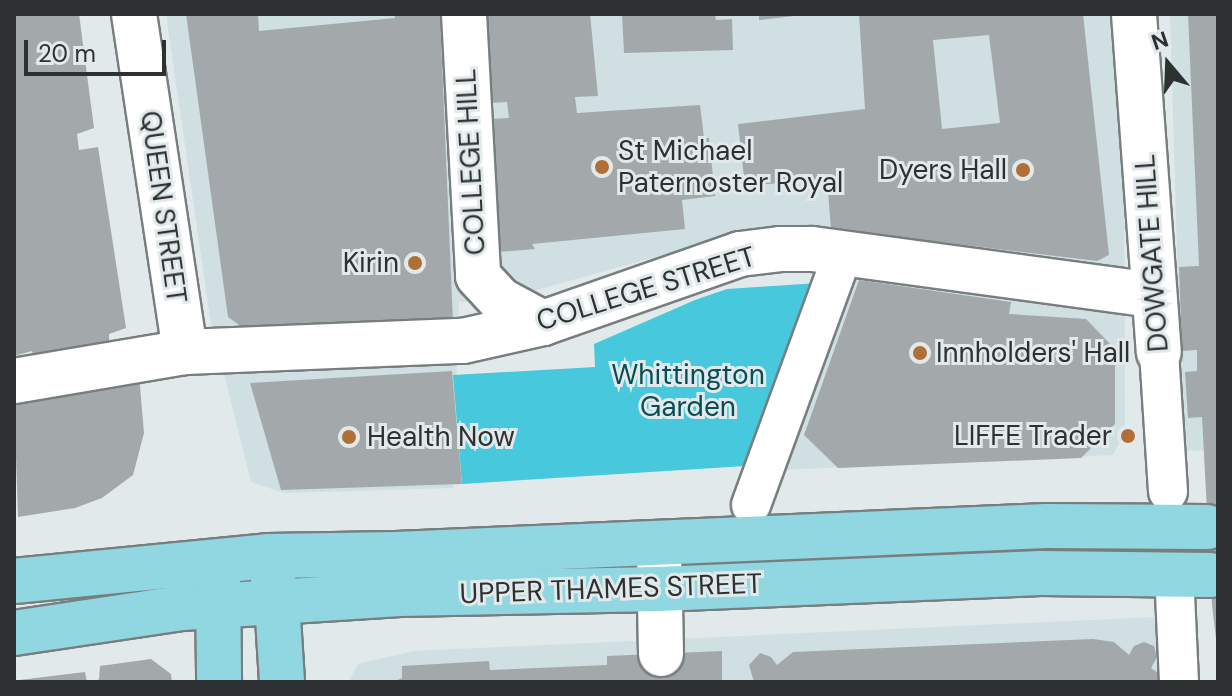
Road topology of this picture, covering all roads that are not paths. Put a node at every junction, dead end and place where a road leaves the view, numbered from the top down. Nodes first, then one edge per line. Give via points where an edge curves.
1 (134, 14) edge
2 (464, 14) edge
3 (1134, 14) edge
4 (843, 253) junction
5 (1154, 295) junction
6 (543, 323) junction
7 (185, 352) junction
8 (1159, 352) joint
9 (14, 381) edge
10 (1168, 492) dead end
11 (751, 505) dead end
12 (1207, 527) dead end
13 (659, 543) junction
14 (268, 556) junction
15 (217, 560) junction
16 (14, 581) edge
17 (1192, 584) joint
18 (659, 589) junction
19 (277, 602) junction
20 (218, 605) junction
21 (14, 633) edge
22 (661, 654) dead end
23 (219, 682) edge
24 (282, 682) edge
25 (1179, 682) edge

1 - 7 street, QUEEN STREET
2 - 6 street, COLLEGE HILL via 478,276 500,300
3 - 5 street, DOWGATE HILL
4 - 5 street, COLLEGE STREET
4 - 6 street, COLLEGE STREET via 780,249 740,254
4 - 11 street
5 - 8 street, DOWGATE HILL
6 - 7 street, COLLEGE STREET via 463,341
7 - 9 street, COLLEGE STREET
8 - 10 street, DOWGATE HILL
12 - 13 main road, UPPER THAMES STREET via 1046,526
13 - 14 main road, UPPER THAMES STREET
13 - 18 street
14 - 15 main road, UPPER THAMES STREET
14 - 19 main road
15 - 16 main road, UPPER THAMES STREET
15 - 20 main road
17 - 18 main road, UPPER THAMES STREET via 1041,573
17 - 25 street
18 - 19 main road, UPPER THAMES STREET
18 - 22 street
19 - 20 main road, UPPER THAMES STREET
19 - 24 main road
20 - 21 main road, UPPER THAMES STREET
20 - 23 main road

